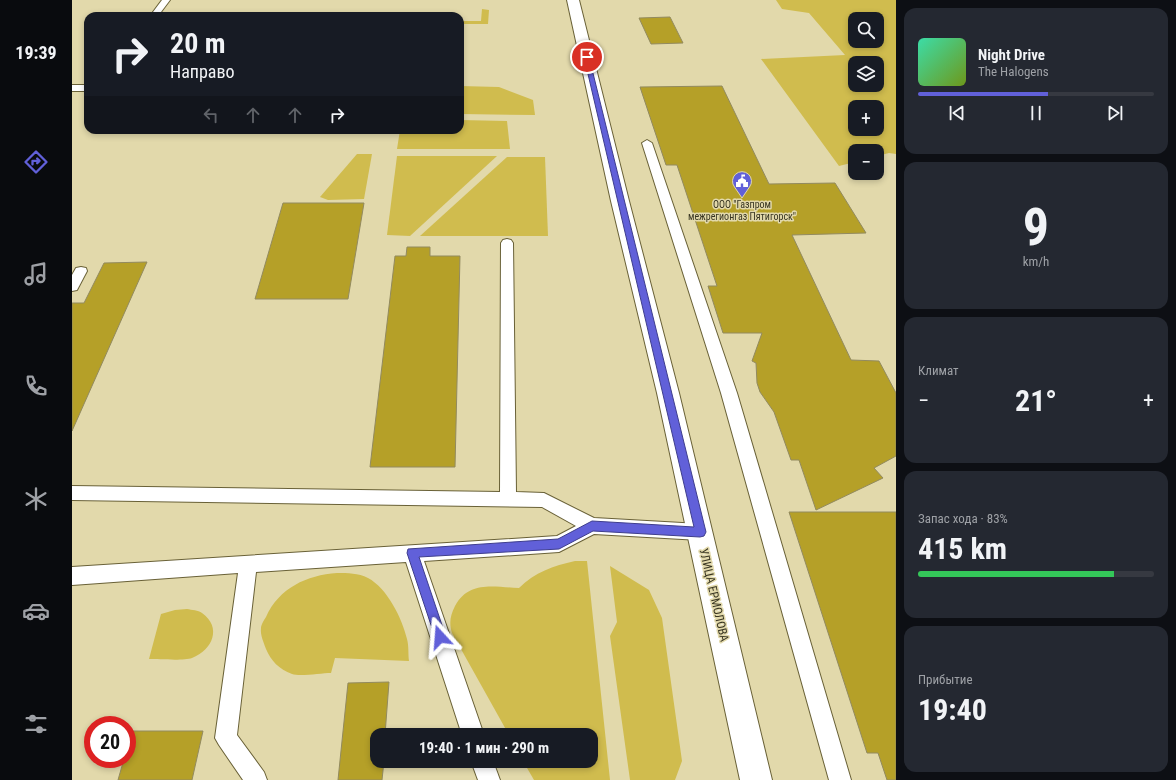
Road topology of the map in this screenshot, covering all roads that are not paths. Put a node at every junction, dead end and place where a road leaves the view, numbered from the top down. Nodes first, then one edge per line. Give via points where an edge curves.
1 (166, 0) edge
2 (575, 5) edge
3 (157, 12) edge
4 (72, 88) edge
5 (84, 88) edge
6 (647, 143) dead end
7 (507, 243) dead end
8 (81, 271) dead end
9 (72, 287) edge
10 (72, 493) edge
11 (508, 500) junction
12 (592, 526) junction
13 (700, 532) junction
14 (412, 553) junction
15 (248, 566) junction
16 (72, 576) edge
17 (472, 728) edge
18 (485, 768) edge
19 (256, 780) edge
20 (489, 780) edge
21 (756, 780) edge
22 (840, 780) edge

1 - 3 lane
2 - 13 main road, УЛИЦА ЕРМОЛОВА
4 - 5 lane
6 - 22 lane via 729,393
7 - 11 lane
8 - 9 lane
10 - 11 lane
11 - 12 lane via 544,500
12 - 13 lane
12 - 14 lane via 559,544
13 - 21 main road, УЛИЦА ЕРМОЛОВА
14 - 15 lane
14 - 17 lane
15 - 16 lane
15 - 19 lane via 226,738
18 - 20 lane

